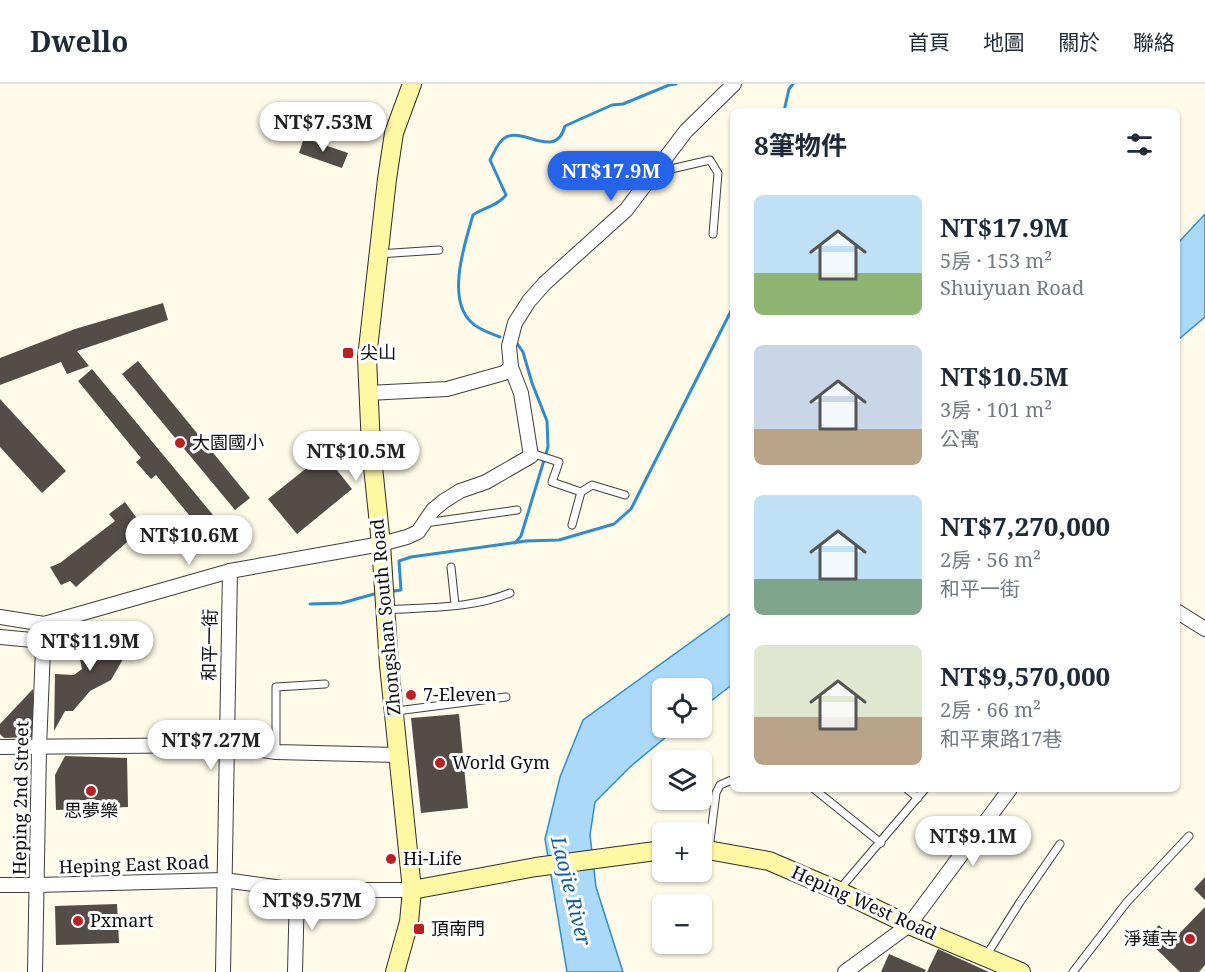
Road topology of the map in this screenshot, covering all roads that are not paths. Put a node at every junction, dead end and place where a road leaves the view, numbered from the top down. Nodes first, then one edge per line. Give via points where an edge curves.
1 (412, 84) edge
2 (734, 84) edge
3 (654, 172) junction
4 (713, 234) dead end
5 (439, 250) dead end
6 (378, 255) junction
7 (511, 367) junction
8 (368, 393) junction
9 (534, 454) junction
10 (581, 492) junction
11 (625, 495) dead end
12 (517, 510) dead end
13 (424, 523) junction
14 (572, 525) dead end
15 (381, 544) junction
16 (451, 567) dead end
17 (230, 571) junction
18 (510, 593) dead end
19 (455, 605) junction
20 (385, 610) junction
21 (1180, 613) edge
22 (0, 617) edge
23 (44, 624) junction
24 (1205, 629) edge
25 (0, 637) edge
26 (43, 641) junction
27 (325, 684) dead end
28 (506, 697) dead end
29 (393, 711) junction
30 (227, 745) junction
31 (0, 747) edge
32 (39, 748) junction
33 (276, 752) junction
34 (397, 755) junction
35 (730, 781) edge
36 (818, 792) edge
37 (911, 792) edge
38 (923, 792) edge
39 (1008, 792) edge
40 (918, 798) junction
41 (711, 822) edge
42 (1189, 836) dead end
43 (881, 843) junction
44 (1060, 844) dead end
45 (712, 850) edge
46 (652, 852) edge
47 (224, 880) junction
48 (0, 885) edge
49 (37, 885) junction
50 (297, 890) junction
51 (412, 890) junction
52 (838, 891) junction
53 (909, 925) junction
54 (986, 956) junction
55 (35, 972) edge
56 (223, 972) edge
57 (295, 972) edge
58 (395, 972) edge
59 (845, 972) edge
60 (1021, 972) edge
61 (1073, 972) edge

1 - 6 main road, Zhongshan South Road via 394,133
2 - 3 street via 686,131
3 - 4 lane via 710,160 718,173
3 - 7 street via 626,210 529,301 511,334
5 - 6 lane
6 - 8 main road, Zhongshan South Road via 367,358
7 - 8 street via 504,373 447,389
7 - 9 street via 521,393
8 - 15 main road, Zhongshan South Road
9 - 10 lane via 559,462 552,482
9 - 13 street via 444,501
10 - 11 lane via 592,485
10 - 14 lane
12 - 13 lane
13 - 15 street via 418,532
15 - 17 street
15 - 20 main road, Zhongshan South Road
16 - 19 lane
17 - 23 street
17 - 30 street, 和平一街
18 - 19 lane
19 - 20 lane
20 - 29 main road, Zhongshan South Road
21 - 24 street
22 - 23 street
23 - 26 street, Heping 2nd Street
25 - 26 street
26 - 32 street, Heping 2nd Street
27 - 33 lane via 276,687
28 - 29 lane
29 - 34 main road, Zhongshan South Road
30 - 32 street
30 - 33 street
30 - 47 street, 和平一街
31 - 32 street
32 - 49 street, Heping 2nd Street
33 - 34 street
34 - 51 main road, Zhongshan South Road
35 - 41 lane via 720,785 716,793
36 - 43 lane
37 - 40 lane
38 - 40 lane
39 - 53 street
40 - 43 lane
42 - 61 lane via 1127,902
43 - 52 lane
44 - 54 lane
45 - 52 main road, Heping West Road via 769,861
46 - 51 main road via 536,867
47 - 49 street, Heping East Road
47 - 50 street, Heping East Road
47 - 56 street, 和平一街
48 - 49 street, Heping East Road
49 - 55 street, Heping 2nd Street
50 - 51 street, Heping East Road
50 - 57 street
51 - 58 main road, Zhongshan South Road via 409,922
52 - 53 main road, Heping West Road
53 - 54 main road, Heping West Road
53 - 59 street
54 - 60 main road, Heping West Road

